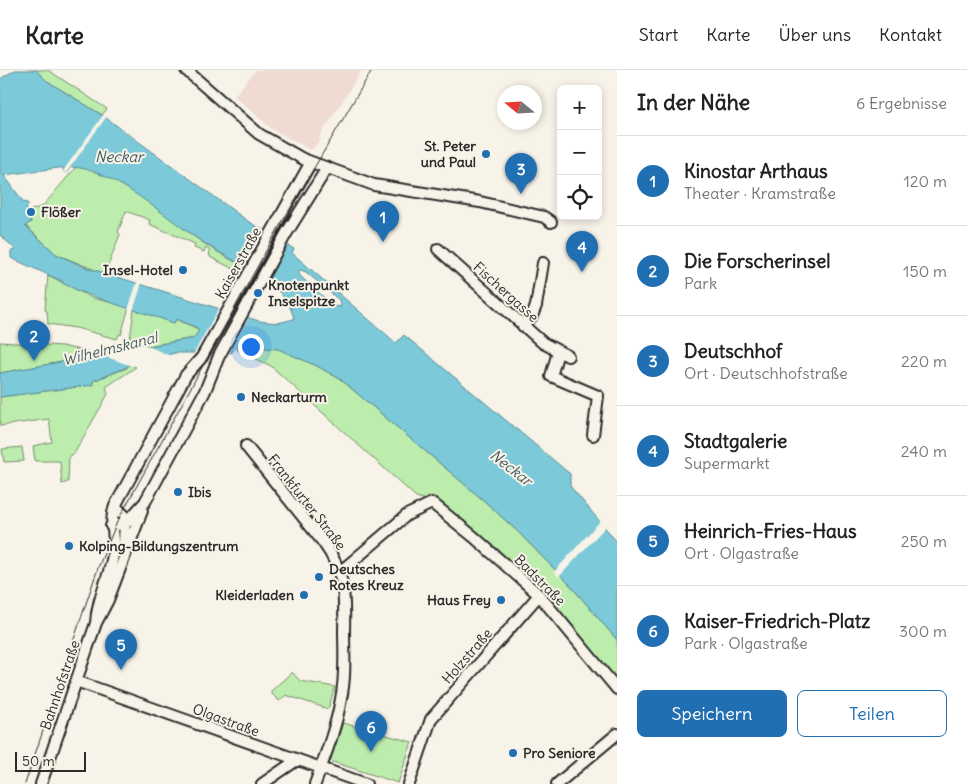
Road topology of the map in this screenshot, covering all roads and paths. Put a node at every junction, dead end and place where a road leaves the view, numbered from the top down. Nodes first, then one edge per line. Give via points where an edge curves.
1 (186, 70) edge
2 (319, 165) junction
3 (551, 222) dead end
4 (438, 250) dead end
5 (543, 264) dead end
6 (523, 326) junction
7 (186, 375) junction
8 (206, 386) junction
9 (592, 435) dead end
10 (246, 446) dead end
11 (145, 502) junction
12 (115, 506) junction
13 (126, 523) junction
14 (111, 526) junction
15 (122, 560) junction
16 (340, 571) junction
17 (539, 595) junction
18 (96, 623) junction
19 (76, 681) junction
20 (617, 689) edge
21 (614, 737) edge
22 (297, 760) junction
23 (321, 769) junction
24 (41, 784) edge
25 (262, 784) edge
26 (316, 784) edge
27 (366, 784) edge
28 (409, 784) edge
29 (557, 784) edge

1 - 2 street via 267,140
2 - 3 street via 374,185 480,202 544,217
2 - 7 street, Kaiserstraße via 274,226 202,357
2 - 8 street, Kaiserstraße
4 - 6 street, Fischergasse
5 - 6 street via 536,306
6 - 9 street, Fischergasse via 563,354 551,376 598,396
7 - 8 street via 197,374
7 - 12 street, Bahnhofstraße
8 - 11 street, Bahnhofstraße
10 - 16 street, Frankfurter Straße via 323,542
11 - 13 street, Bahnhofstraße
11 - 15 street, Bahnhofstraße
12 - 13 street via 125,516
12 - 14 street, Bahnhofstraße
13 - 14 street
13 - 15 street, Bahnhofstraße
14 - 18 street, Bahnhofstraße via 114,550 99,598
15 - 18 street, Bahnhofstraße
16 - 17 street, Badstraße via 407,515 432,503
16 - 23 street, Frankfurter Straße via 345,599 344,680
17 - 20 street, Badstraße
17 - 28 street, Holzstraße via 431,719
18 - 19 street, Bahnhofstraße
19 - 22 street, Olgastraße
19 - 24 street, Bahnhofstraße
21 - 29 street
22 - 23 street, Olgastraße
22 - 25 street
23 - 26 street, Frankfurter Straße
23 - 27 street, Olgastraße

